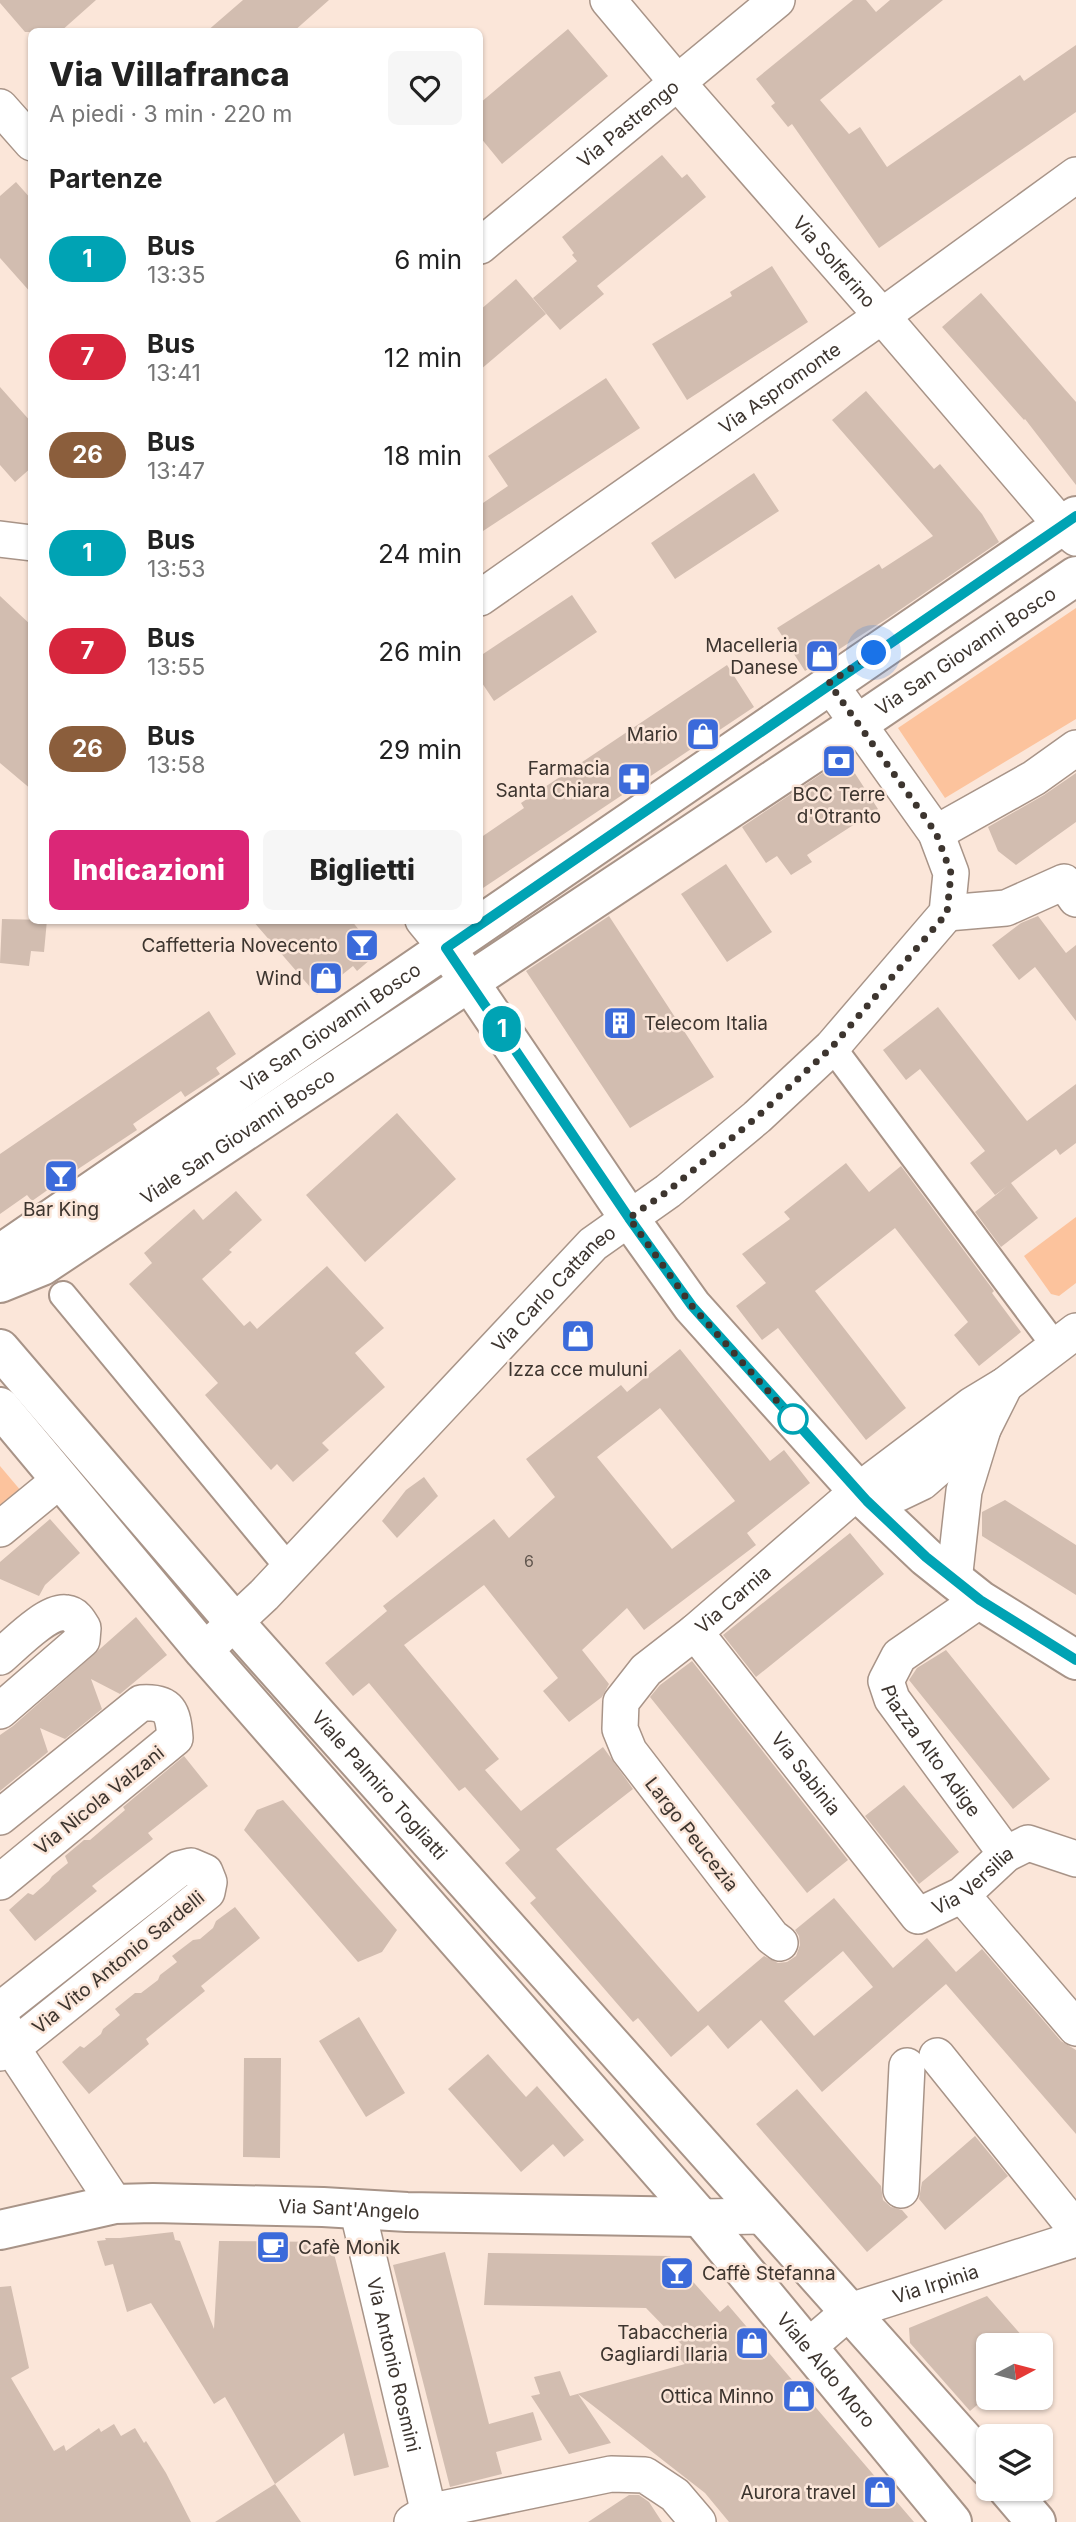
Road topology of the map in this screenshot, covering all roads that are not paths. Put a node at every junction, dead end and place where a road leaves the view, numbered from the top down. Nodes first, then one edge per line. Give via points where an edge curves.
1 (608, 0) edge
2 (777, 0) edge
3 (677, 82) junction
4 (0, 107) edge
5 (28, 138) edge
6 (1076, 175) edge
7 (483, 244) edge
8 (882, 316) junction
9 (1071, 527) edge
10 (0, 539) edge
11 (28, 542) edge
12 (1076, 576) edge
13 (483, 596) edge
14 (829, 683) junction
15 (859, 723) junction
16 (1076, 748) edge
17 (936, 833) junction
18 (1070, 891) edge
19 (483, 903) edge
20 (947, 913) junction
21 (451, 924) edge
22 (435, 934) edge
23 (470, 981) junction
24 (832, 1047) junction
25 (629, 1218) junction
26 (0, 1254) edge
27 (0, 1283) edge
28 (63, 1295) dead end
29 (1068, 1342) edge
30 (0, 1349) edge
31 (1005, 1385) junction
32 (0, 1407) edge
33 (983, 1429) junction
34 (61, 1479) junction
35 (863, 1496) junction
36 (0, 1530) edge
37 (289, 1568) junction
38 (967, 1590) junction
39 (236, 1624) junction
40 (695, 1632) junction
41 (204, 1651) junction
42 (0, 1657) edge
43 (1076, 1660) edge
44 (0, 1711) edge
45 (620, 1717) joint
46 (0, 1817) edge
47 (1017, 1849) junction
48 (1076, 1859) edge
49 (0, 1882) edge
50 (962, 1895) junction
51 (918, 1916) joint
52 (780, 1943) dead end
53 (0, 2010) edge
54 (1076, 2028) edge
55 (6, 2051) edge
56 (901, 2190) dead end
57 (115, 2204) junction
58 (357, 2208) junction
59 (765, 2216) junction
60 (701, 2217) junction
61 (1076, 2229) edge
62 (0, 2230) edge
63 (1076, 2239) edge
64 (850, 2311) junction
65 (808, 2347) junction
66 (976, 2453) edge
67 (1018, 2501) edge
68 (423, 2519) edge
69 (698, 2522) edge
70 (952, 2522) edge
71 (1036, 2522) edge

1 - 3 street, Via Solferino
2 - 3 street, Via Pastrengo
3 - 7 street, Via Pastrengo
3 - 8 street, Via Solferino
4 - 5 street
6 - 8 street, Via Aspromonte
8 - 9 street, Via Solferino
8 - 13 street, Via Aspromonte
9 - 14 street, Via San Giovanni Bosco
10 - 11 street
12 - 15 street, Via San Giovanni Bosco
14 - 15 street
14 - 19 street, Via San Giovanni Bosco
15 - 17 street
15 - 23 street, Via San Giovanni Bosco
16 - 17 street via 1034,778
17 - 20 street via 951,873
18 - 20 street via 1006,908
20 - 24 street, Via Carlo Cattaneo
21 - 22 street, Via San Giovanni Bosco
22 - 23 street
22 - 26 street, Via San Giovanni Bosco
23 - 25 street
23 - 27 street, Viale San Giovanni Bosco via 42,1266
24 - 25 street, Via Carlo Cattaneo via 757,1117
24 - 29 street
25 - 35 street via 692,1306
25 - 37 street, Via Carlo Cattaneo via 593,1244
28 - 37 street
29 - 31 street, Via Carnia
30 - 39 street, Viale Palmiro Togliatti
31 - 33 street
31 - 35 street, Via Carnia via 972,1405
32 - 34 street
33 - 35 street via 922,1482 899,1493
33 - 38 street via 964,1491
34 - 36 street
34 - 41 street
35 - 38 street
35 - 40 street, Via Carnia
37 - 39 street, Via Carlo Cattaneo
38 - 43 street
38 - 47 street, Piazza Alto Adige via 899,1656 886,1681 892,1699
39 - 41 street, Via Carlo Cattaneo
39 - 59 street, Viale Palmiro Togliatti
40 - 45 street, Via Carnia via 636,1680 621,1702
40 - 51 street, Via Sabinia
41 - 60 street
42 - 44 street via 51,1615 67,1613 83,1628 82,1640
45 - 52 street, Largo Peucezia via 629,1751
46 - 49 street, Via Nicola Valzani via 141,1703 152,1702 169,1710 174,1718 175,1738
47 - 48 street
47 - 50 street, Via Versilia
50 - 51 street, Via Versilia
50 - 54 street
53 - 55 street
53 - 55 street, Via Vito Antonio Sardelli via 179,1869 191,1866 205,1872 207,1892
55 - 57 street
56 - 61 street via 922,2061
57 - 58 street, Via Sant'Angelo
57 - 62 street, Via Sant'Angelo
58 - 60 street, Via Sant'Angelo
58 - 68 street, Via Antonio Rosmini
59 - 60 street
59 - 64 street, Viale Palmiro Togliatti
60 - 65 street, Viale Aldo Moro
63 - 64 street, Via Irpinia
64 - 65 street, Via Irpinia
64 - 66 street
65 - 70 street, Viale Aldo Moro
67 - 71 street
68 - 69 street via 622,2474 645,2475 675,2494

